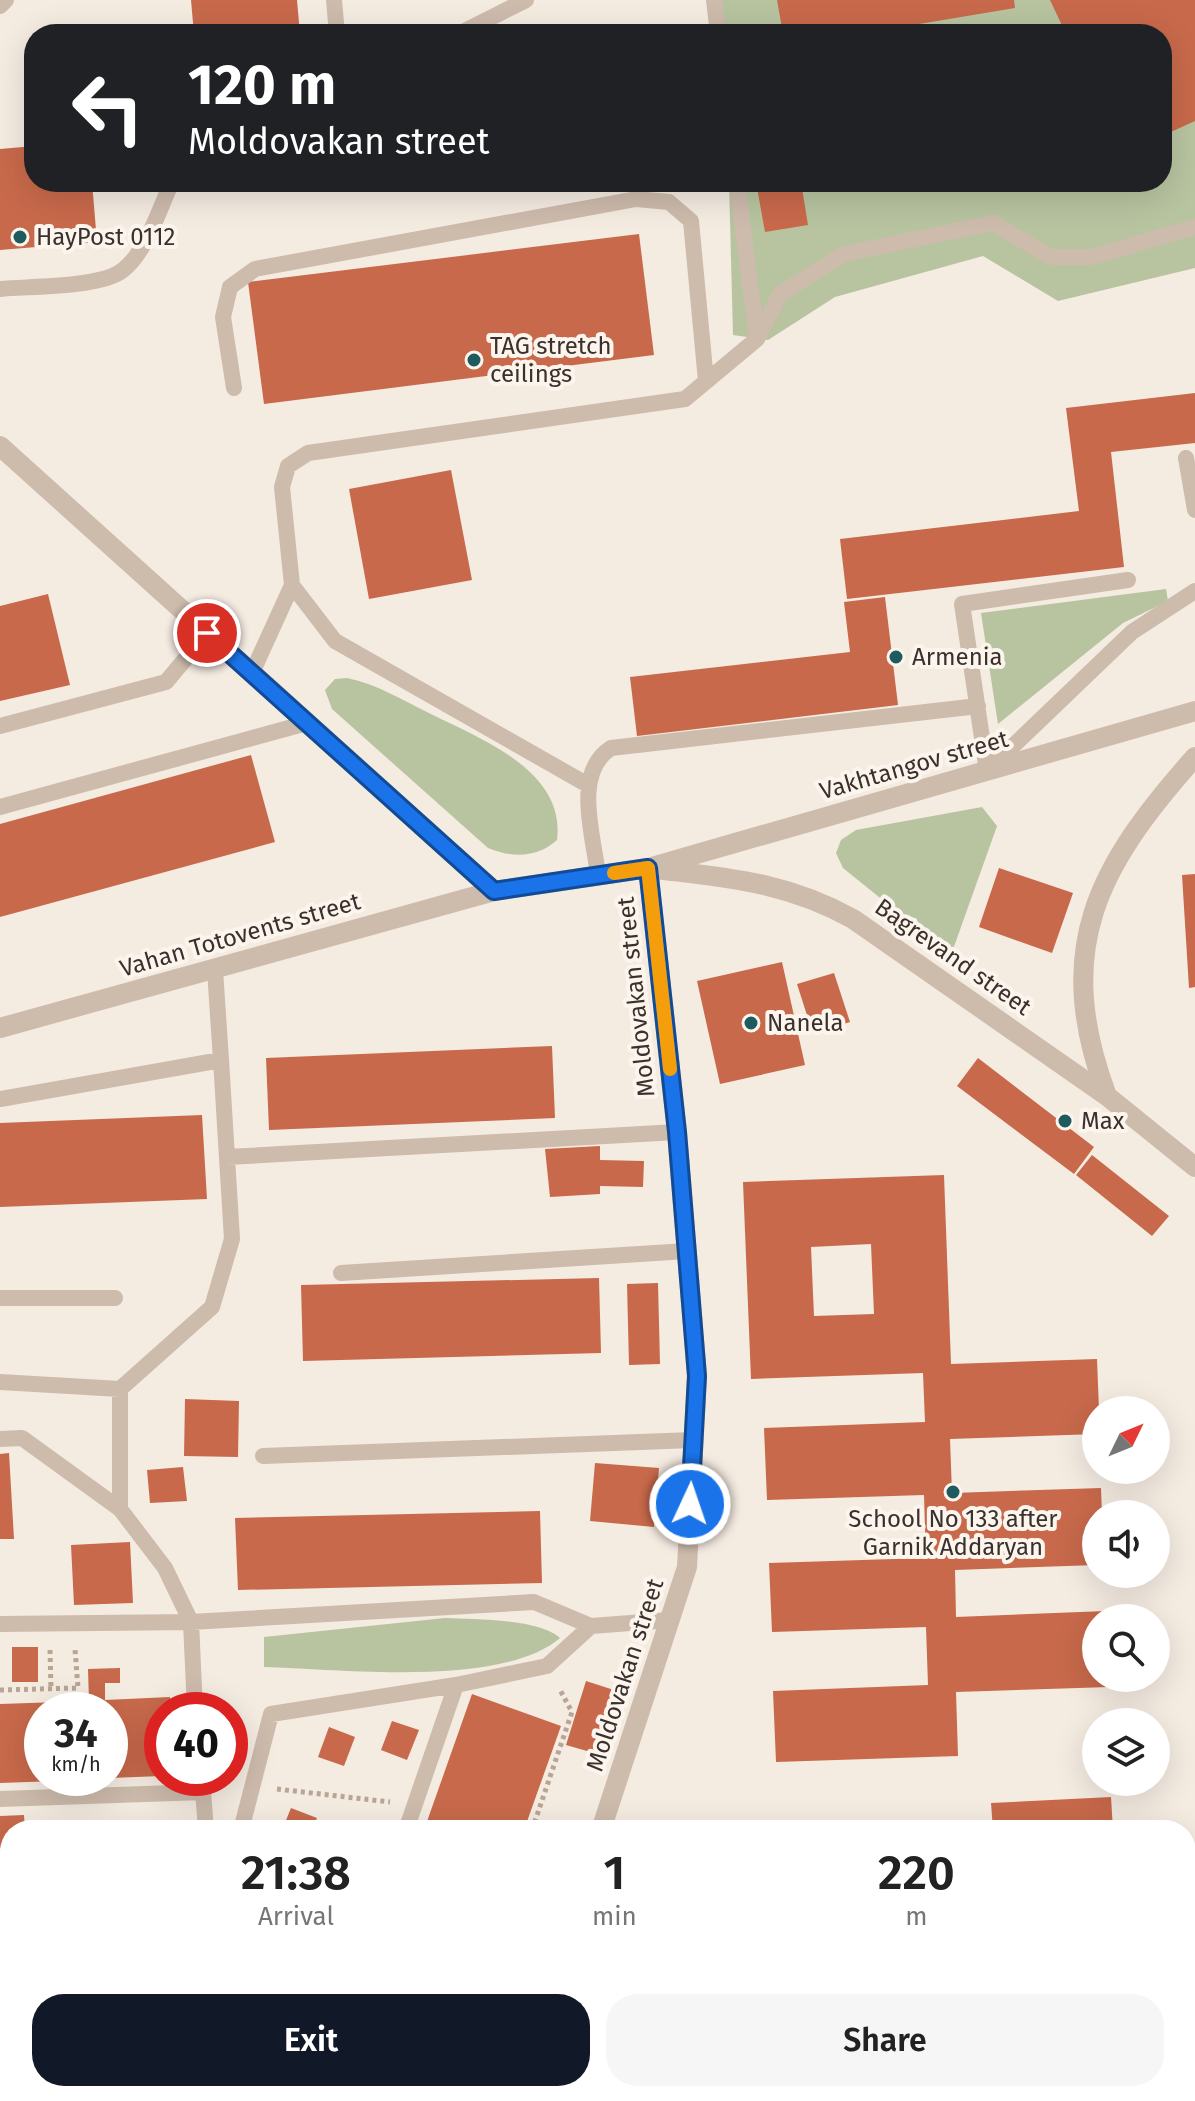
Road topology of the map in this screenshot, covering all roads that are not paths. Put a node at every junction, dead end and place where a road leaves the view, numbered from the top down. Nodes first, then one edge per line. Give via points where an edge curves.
1 (6, 0) edge
2 (334, 0) edge
3 (526, 0) edge
4 (714, 0) edge
5 (0, 6) edge
6 (337, 24) edge
7 (479, 24) edge
8 (717, 24) edge
9 (167, 192) edge
10 (738, 192) edge
11 (1195, 227) edge
12 (0, 289) edge
13 (757, 339) junction
14 (706, 381) junction
15 (234, 388) dead end
16 (3, 453) edge
17 (1186, 458) dead end
18 (1195, 510) edge
19 (1128, 580) dead end
20 (292, 585) junction
21 (1195, 591) edge
22 (207, 633) junction
23 (252, 673) junction
24 (978, 706) junction
25 (1195, 711) edge
26 (307, 723) junction
27 (0, 726) edge
28 (1195, 757) edge
29 (987, 771) junction
30 (588, 785) junction
31 (0, 807) edge
32 (648, 868) junction
33 (598, 875) junction
34 (494, 891) junction
35 (215, 970) junction
36 (0, 1028) edge
37 (221, 1060) junction
38 (1107, 1096) junction
39 (0, 1099) edge
40 (677, 1132) junction
41 (227, 1157) junction
42 (1195, 1167) edge
43 (687, 1251) junction
44 (341, 1273) dead end
45 (0, 1298) edge
46 (115, 1298) dead end
47 (0, 1382) edge
48 (120, 1389) junction
49 (0, 1439) edge
50 (693, 1440) junction
51 (263, 1456) dead end
52 (120, 1509) junction
53 (670, 1620) junction
54 (191, 1622) junction
55 (0, 1624) edge
56 (591, 1626) junction
57 (456, 1685) junction
58 (194, 1692) edge
59 (144, 1789) edge
60 (204, 1796) edge
61 (0, 1799) edge
62 (205, 1820) edge
63 (244, 1820) edge
64 (410, 1820) edge
65 (604, 1820) edge

1 - 5 lane
2 - 6 lane
3 - 7 lane
4 - 8 lane
9 - 12 lane via 136,257 122,271 105,279
10 - 13 lane
11 - 13 lane via 1092,257 1051,257 993,223 844,254 780,294
13 - 14 lane
14 - 15 lane via 691,221 669,202 636,199 255,269 230,287 223,317
14 - 20 lane via 685,399 308,453 288,466 282,487
16 - 22 street
17 - 18 lane
19 - 24 lane via 962,604
20 - 23 lane
20 - 30 lane via 335,641
21 - 29 lane via 1132,632
22 - 23 street
22 - 27 lane via 166,682
23 - 26 street
24 - 29 lane
24 - 30 lane via 611,748 598,759
25 - 29 street, Vakhtangov street
26 - 31 lane
26 - 34 street
28 - 38 street via 1132,832 1096,901 1084,961 1087,1017 1093,1057
29 - 32 street, Vakhtangov street
30 - 33 lane
32 - 33 street, Moldovakan street
32 - 38 street, Bagrevand street via 757,881 817,899
32 - 40 street, Moldovakan street
33 - 34 street, Moldovakan street
34 - 35 street, Vahan Totovents street
35 - 36 street, Vahan Totovents street
35 - 37 lane
37 - 39 lane
37 - 41 lane
38 - 42 street, Bagrevand street
40 - 41 lane
40 - 43 street, Moldovakan street
41 - 48 lane via 232,1239 212,1307
43 - 44 lane
43 - 50 street, Moldovakan street via 697,1376
45 - 46 lane
47 - 48 lane
48 - 52 lane
49 - 52 lane via 22,1438
50 - 51 lane
50 - 53 street, Moldovakan street via 687,1567
52 - 54 lane via 165,1568
53 - 56 lane
53 - 65 street, Moldovakan street
54 - 55 lane
54 - 56 lane via 534,1602
54 - 58 lane
56 - 57 lane via 547,1666
57 - 63 lane via 271,1714
57 - 64 lane
59 - 61 lane
60 - 62 lane

